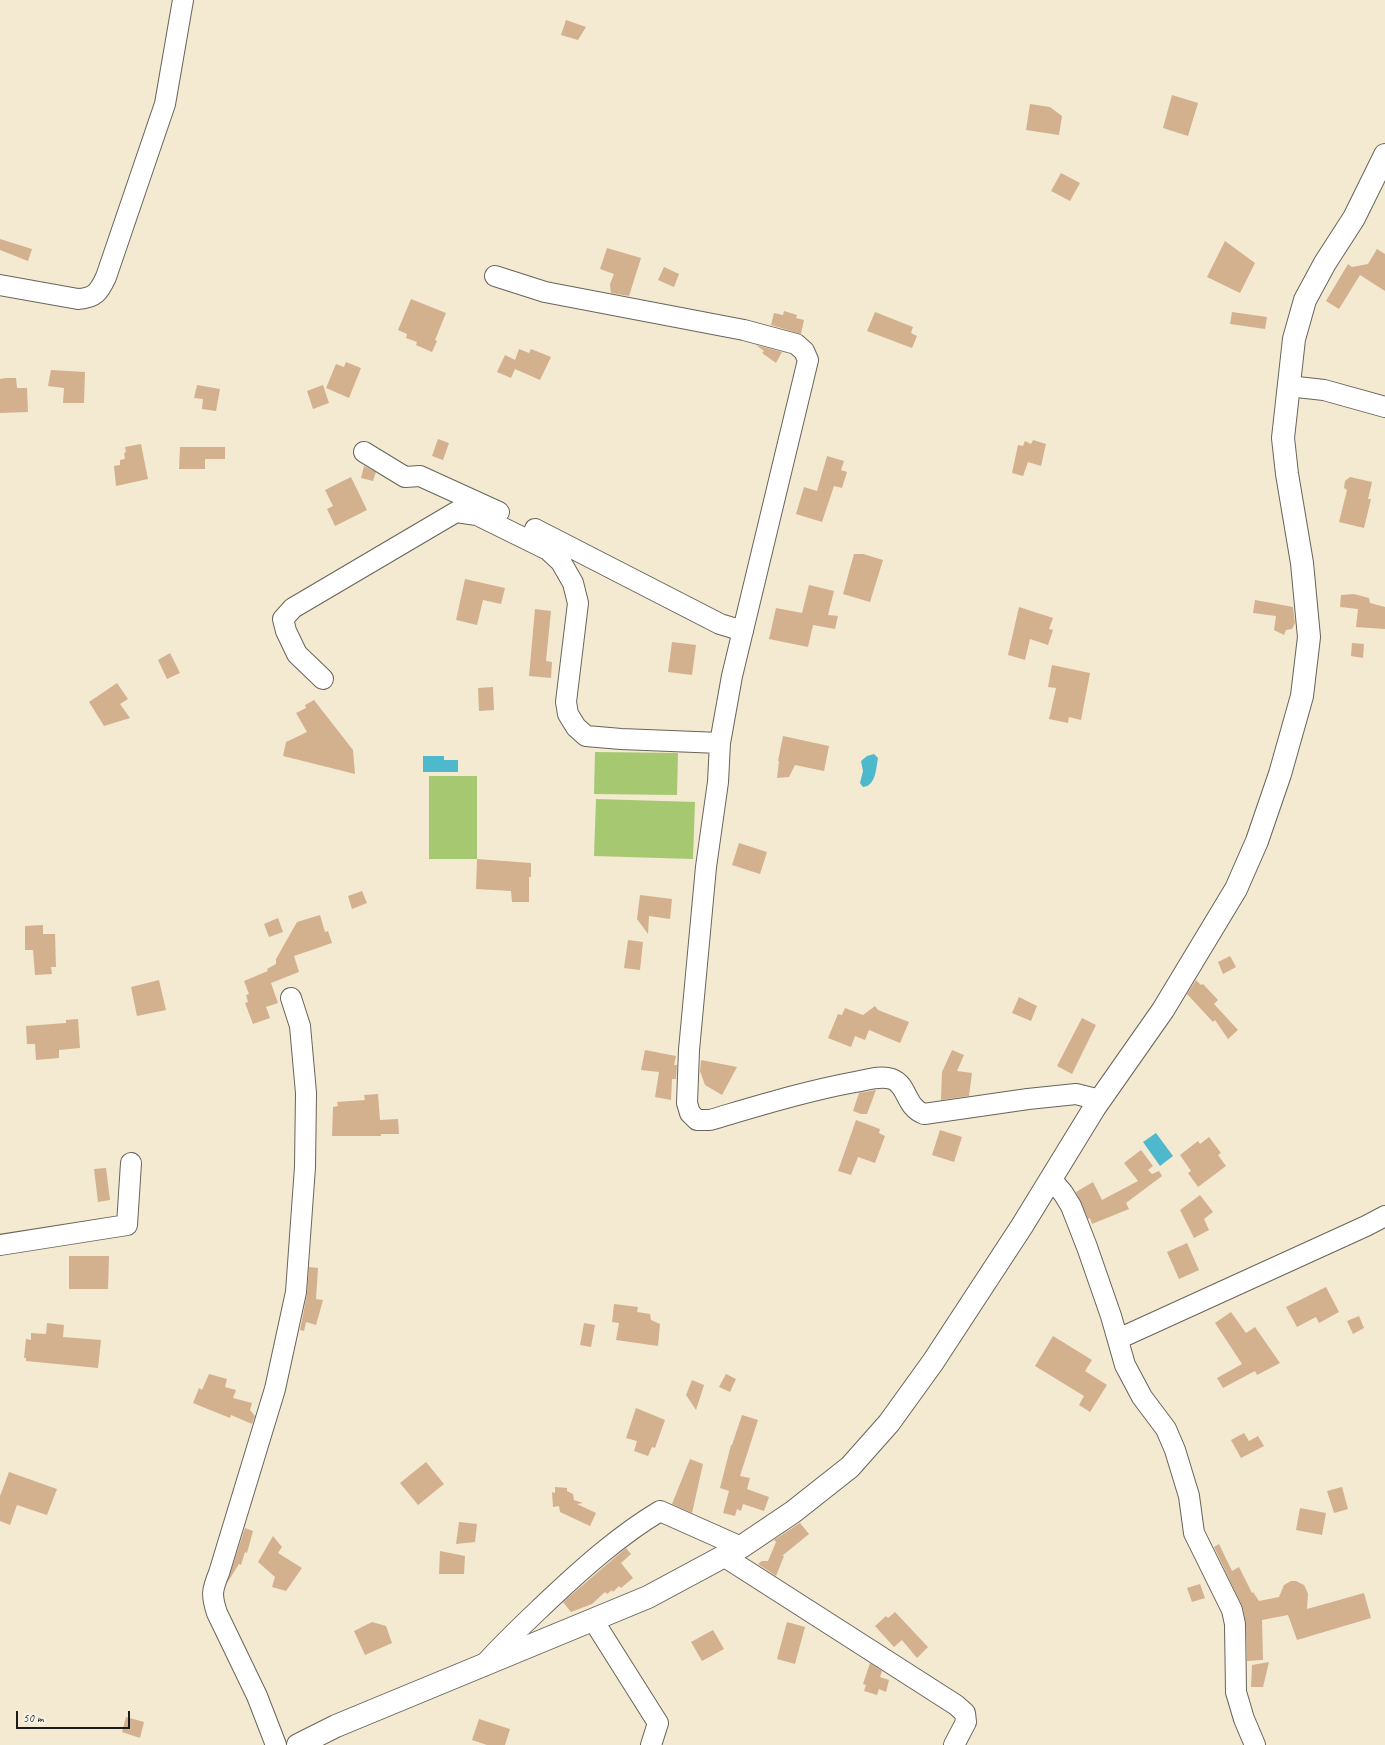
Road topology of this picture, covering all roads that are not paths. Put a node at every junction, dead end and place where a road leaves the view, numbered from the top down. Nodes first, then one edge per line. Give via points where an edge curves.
1 (183, 0) edge
2 (1385, 155) edge
3 (495, 276) dead end
4 (0, 285) edge
5 (1288, 386) junction
6 (1385, 407) edge
7 (364, 452) dead end
8 (744, 631) junction
9 (323, 679) dead end
10 (720, 743) junction
11 (291, 998) dead end
12 (1100, 1100) junction
13 (131, 1163) dead end
14 (1051, 1179) junction
15 (1385, 1216) edge
16 (0, 1245) edge
17 (1118, 1338) junction
18 (733, 1552) junction
19 (594, 1620) junction
20 (483, 1666) junction
21 (276, 1745) edge
22 (298, 1745) edge
23 (651, 1745) edge
24 (954, 1745) edge
25 (1255, 1745) edge

1 - 4 street via 165,104 100,290 89,298 78,299
2 - 5 main road via 1354,218 1305,300 1294,339
3 - 8 street via 545,292 744,330 796,344 804,351 808,360
5 - 6 street via 1324,390
5 - 12 main road via 1283,438 1302,563 1309,637 1302,696 1288,748 1257,841 1236,890 1163,1010
7 - 8 street via 405,477 420,476 459,493 546,534 720,624
8 - 10 street via 732,676
9 - 10 street via 297,654 283,619 294,608 456,512 477,515 548,550 561,562 572,583 578,603 566,702 568,714 576,727 586,736
10 - 12 street via 718,782 706,868 688,1050 687,1104 690,1113 698,1120 710,1120 819,1089 882,1077 901,1086 911,1105 916,1111 924,1114 1076,1094
11 - 21 street via 300,1026 306,1093 305,1167 296,1292 275,1389 212,1589 217,1613 257,1696
12 - 14 main road
13 - 16 street via 127,1225
14 - 17 street via 1071,1206
14 - 18 main road via 890,1423 850,1467 759,1536
15 - 17 street
17 - 25 street via 1125,1365 1142,1397 1166,1429 1175,1450 1189,1496 1194,1533 1232,1610 1235,1624 1236,1692
18 - 19 main road via 648,1597
18 - 20 street via 660,1511 616,1541 566,1584 504,1641
18 - 24 street via 956,1705 965,1713 966,1722
19 - 20 main road
19 - 23 street via 658,1723
20 - 22 main road via 336,1726

